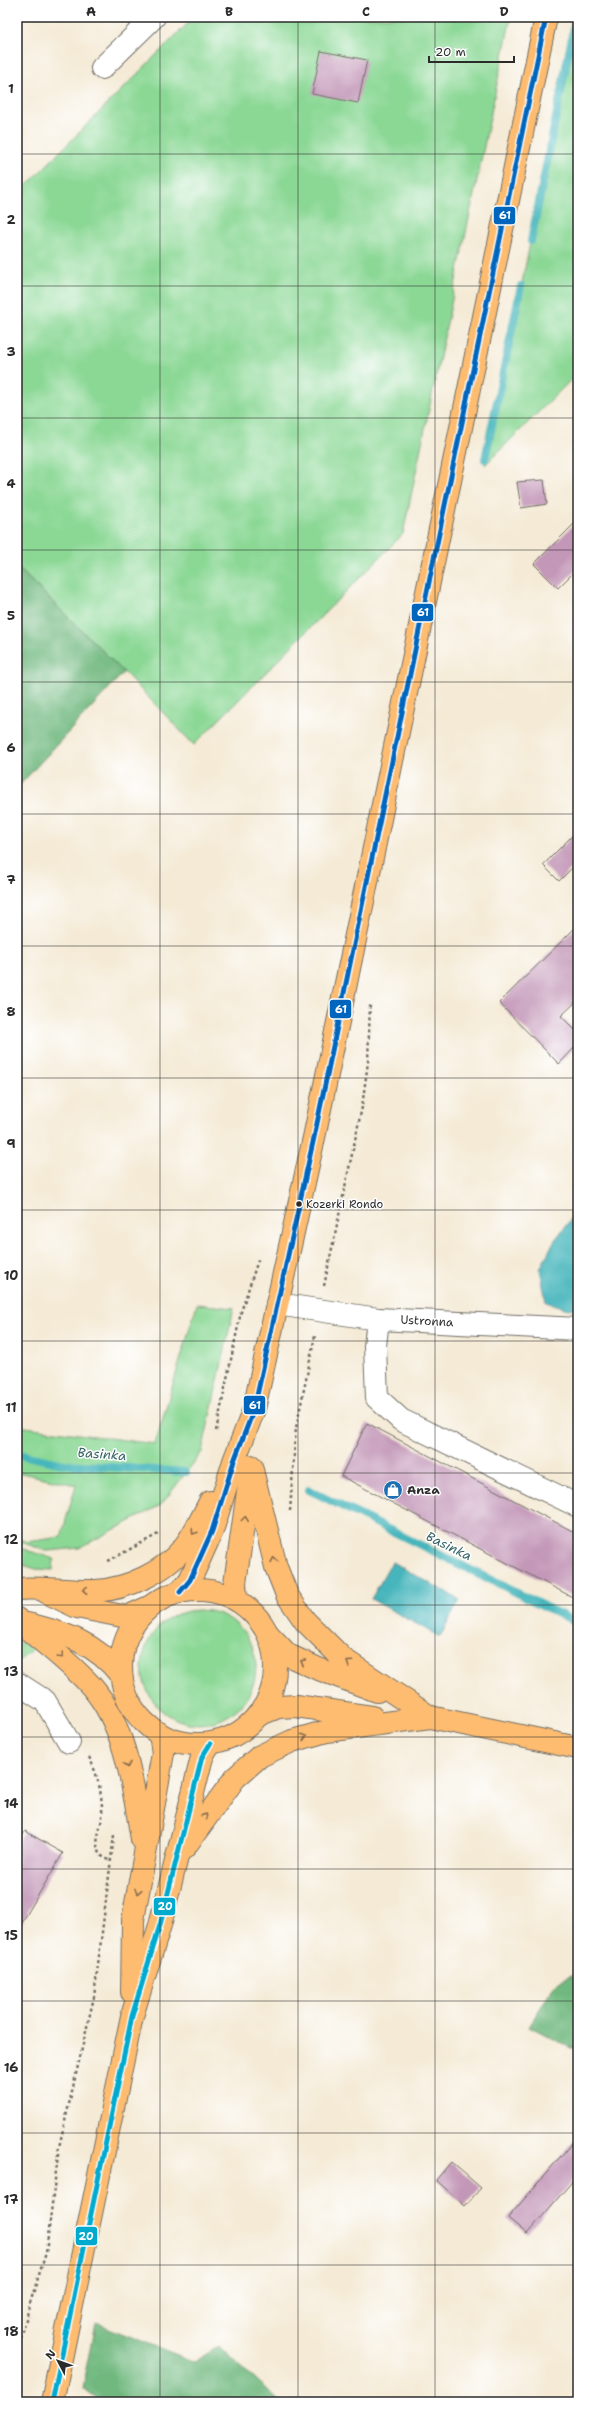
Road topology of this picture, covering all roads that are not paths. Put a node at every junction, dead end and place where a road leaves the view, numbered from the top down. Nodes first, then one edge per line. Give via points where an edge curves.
1 (154, 17) edge
2 (546, 17) edge
3 (102, 68) dead end
4 (277, 1304) junction
5 (378, 1319) junction
6 (578, 1329) edge
7 (243, 1464) junction
8 (578, 1506) edge
9 (27, 1588) edge
10 (180, 1592) junction
11 (236, 1599) junction
12 (150, 1606) junction
13 (19, 1620) edge
14 (269, 1635) junction
15 (121, 1674) junction
16 (17, 1683) edge
17 (405, 1700) junction
18 (258, 1716) junction
19 (430, 1717) junction
20 (397, 1720) junction
21 (160, 1734) junction
22 (69, 1742) road end
23 (210, 1744) junction
24 (578, 1748) edge
25 (144, 1852) junction
26 (175, 1860) junction
27 (132, 2016) junction
28 (52, 2402) edge

1 - 3 street
2 - 4 main road via 315,1133
4 - 5 street, Ustronna
4 - 7 main road
5 - 6 street, Ustronna
5 - 8 street via 375,1346 377,1398 401,1420
7 -> 9 main road via 184,1548 162,1567 142,1579 97,1591
7 - 10 main road via 190,1580
11 -> 7 main road
17 -> 7 main road via 344,1659 305,1621 287,1595
9 - 12 main road via 77,1607 127,1617
10 - 11 main road via 209,1590
10 - 12 main road
11 - 14 main road via 255,1614
12 - 15 main road via 137,1620 127,1637 122,1655
13 - 15 main road via 77,1639 111,1662
13 -> 25 main road via 56,1651 92,1688 111,1716 124,1748
17 -> 14 main road via 346,1680 288,1655
14 - 18 main road via 275,1655 275,1677 270,1698
15 - 21 main road via 127,1698 141,1719
16 - 22 street via 44,1702
17 - 19 main road
18 - 20 main road via 278,1707 296,1706
18 - 23 main road via 245,1729
19 - 20 main road
19 - 24 main road
26 -> 20 main road via 235,1778 260,1756 292,1741 327,1731
21 - 23 main road via 184,1743
21 - 25 main road via 163,1753
23 - 26 main road via 202,1757
25 -> 27 main road via 132,1920
26 - 27 main road via 160,1925
27 - 28 main road

